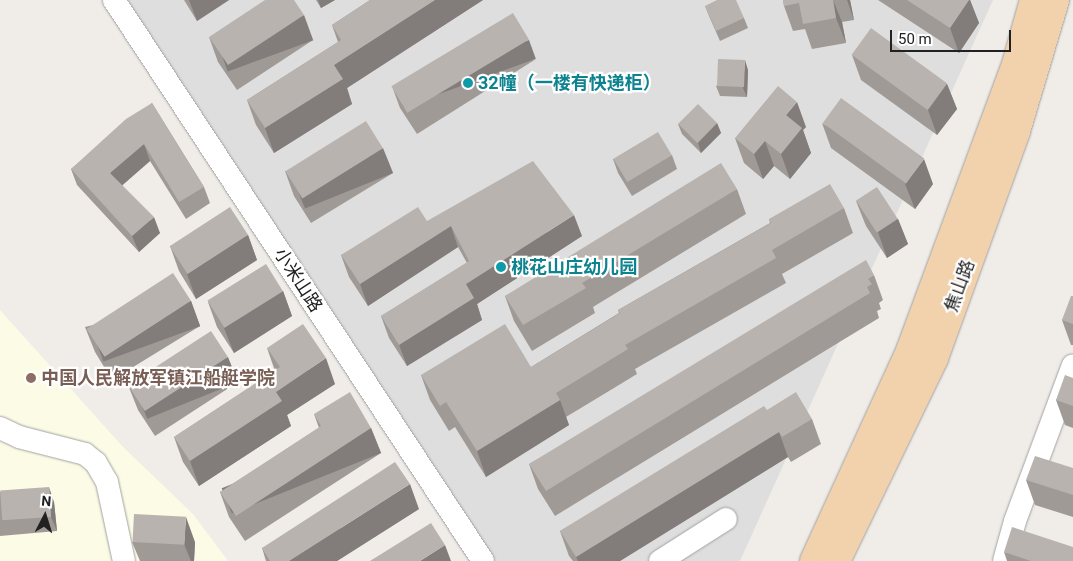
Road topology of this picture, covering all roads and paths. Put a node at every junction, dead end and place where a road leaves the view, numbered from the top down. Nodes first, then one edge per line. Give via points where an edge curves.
1 (114, 0) edge
2 (1034, 0) edge
3 (1055, 0) edge
4 (1073, 365) edge
5 (0, 428) edge
6 (726, 519) dead end
7 (124, 561) edge
8 (483, 561) edge
9 (660, 561) edge
10 (814, 561) edge
11 (836, 561) edge
12 (1004, 561) edge

1 - 8 street, 小米山路
2 - 10 main road, 焦山路 via 1017,61 910,351
3 - 11 main road, 焦山路 via 1016,131 934,358
4 - 12 street via 1015,521
5 - 7 street via 19,437 85,454 96,463 107,482
6 - 9 street

